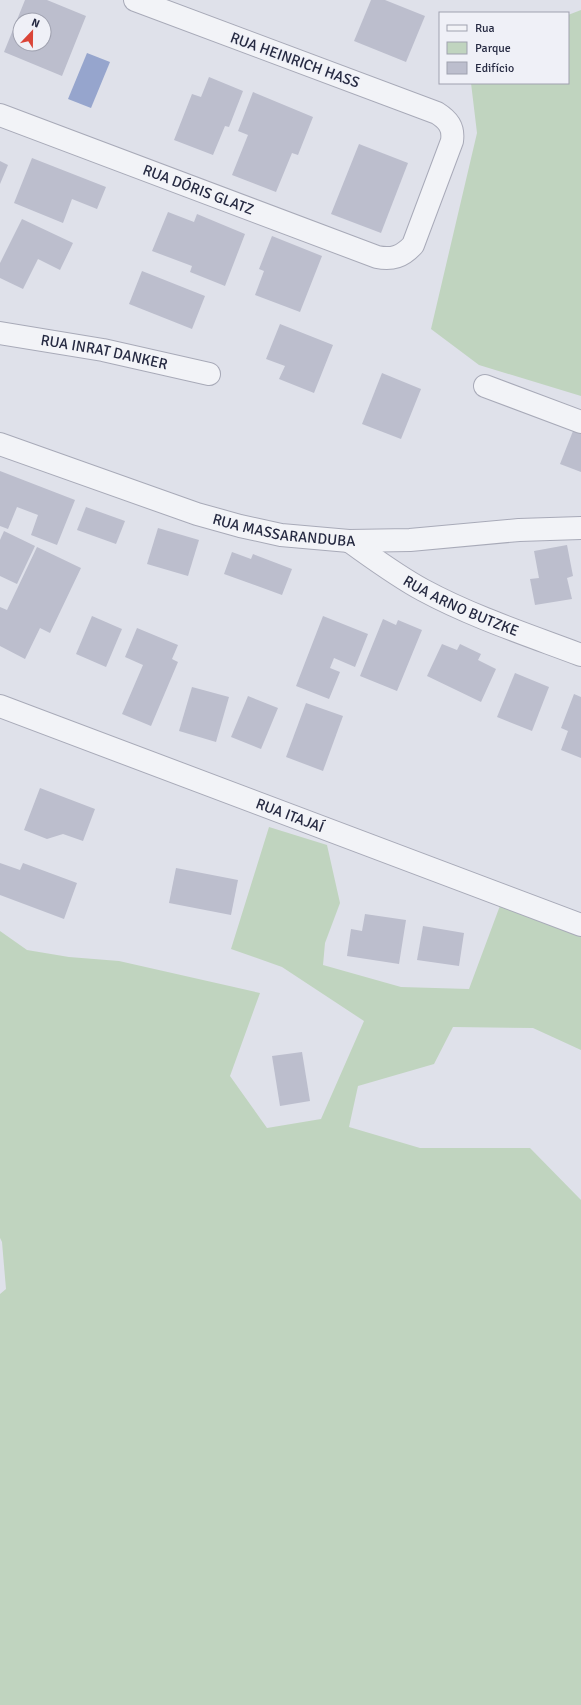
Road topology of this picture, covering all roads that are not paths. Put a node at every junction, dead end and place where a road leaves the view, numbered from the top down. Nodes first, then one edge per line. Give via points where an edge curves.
1 (134, 0) edge
2 (0, 115) edge
3 (397, 257) joint
4 (0, 333) edge
5 (209, 374) dead end
6 (485, 386) dead end
7 (581, 422) edge
8 (0, 444) edge
9 (581, 528) edge
10 (349, 541) junction
11 (581, 655) edge
12 (0, 706) edge
13 (581, 925) edge

1 - 3 street, RUA HEINRICH HASS via 445,118 451,126 452,141 413,245
2 - 3 street, RUA DÓRIS GLATZ via 376,257
4 - 5 street, RUA INRAT DANKER via 103,350
6 - 7 street
8 - 10 street, RUA MASSARANDUBA via 146,497 240,526 281,535
9 - 10 street, RUA MASSARANDUBA via 519,530 410,540
10 - 11 street, RUA ARNO BUTZKE via 423,590 472,614
12 - 13 street, RUA ITAJAÍ

